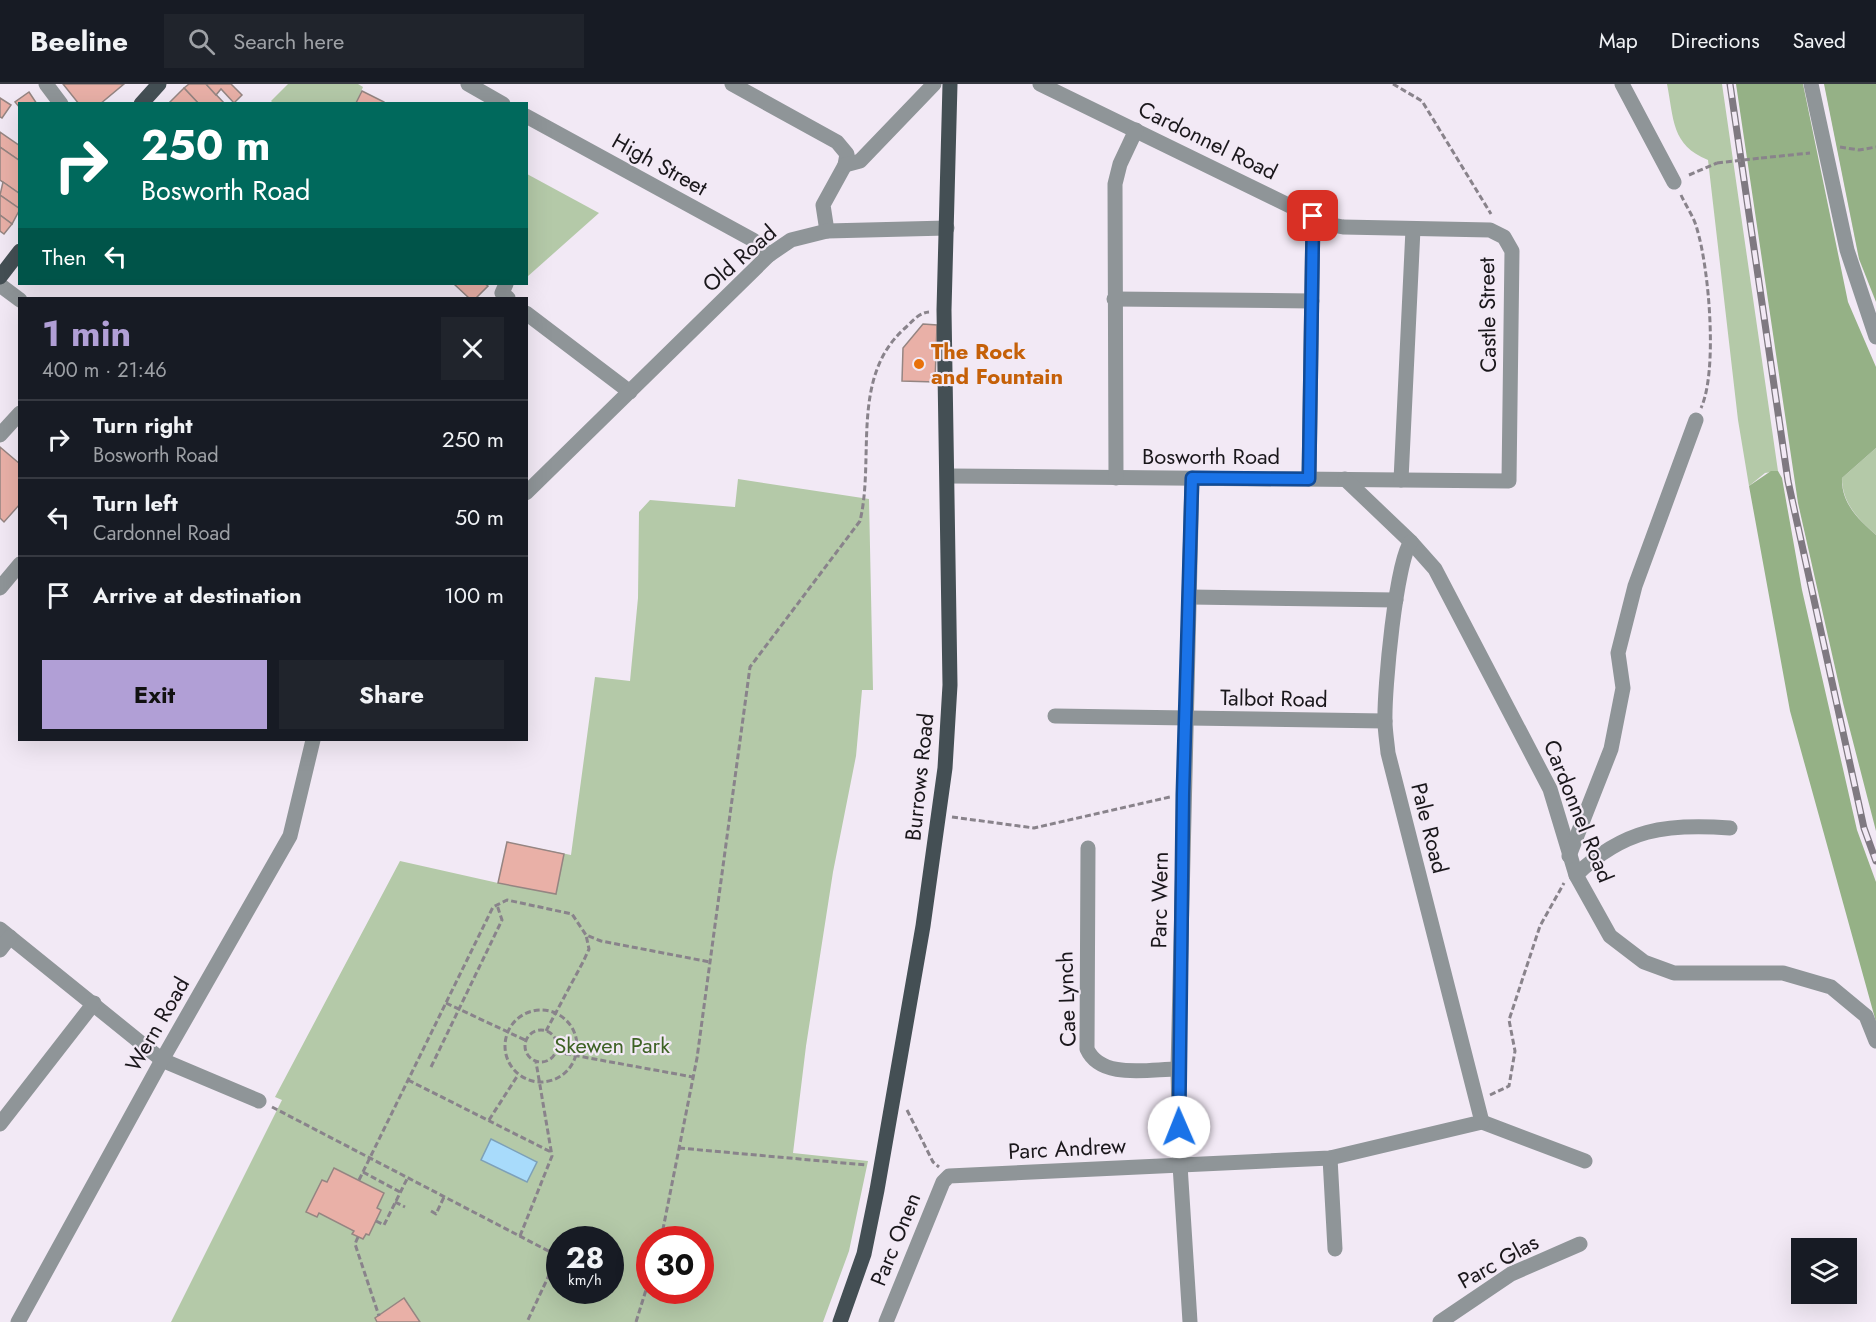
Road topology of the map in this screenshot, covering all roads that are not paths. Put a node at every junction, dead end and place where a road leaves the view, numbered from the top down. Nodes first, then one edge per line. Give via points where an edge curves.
1 (46, 84) edge
2 (159, 84) edge
3 (468, 84) edge
4 (732, 84) edge
5 (934, 84) edge
6 (950, 84) edge
7 (1040, 84) edge
8 (1622, 84) edge
9 (1810, 84) edge
10 (60, 102) edge
11 (143, 102) edge
12 (500, 102) edge
13 (528, 117) edge
14 (1136, 130) junction
15 (845, 165) junction
16 (1674, 182) road end
17 (1313, 216) junction
18 (947, 228) junction
19 (1413, 229) junction
20 (827, 231) junction
21 (18, 254) edge
22 (770, 255) junction
23 (0, 277) edge
24 (0, 285) edge
25 (506, 285) edge
26 (507, 297) edge
27 (18, 298) edge
28 (1114, 299) junction
29 (1312, 301) junction
30 (528, 314) edge
31 (1876, 337) edge
32 (630, 392) junction
33 (18, 415) edge
34 (1696, 420) road end
35 (0, 435) edge
36 (949, 476) junction
37 (1116, 478) junction
38 (1192, 478) junction
39 (1309, 479) junction
40 (1345, 479) junction
41 (1401, 480) junction
42 (1509, 481) joint
43 (528, 492) edge
44 (1411, 542) junction
45 (18, 566) edge
46 (0, 588) edge
47 (1190, 597) junction
48 (1396, 600) junction
49 (1055, 716) dead end
50 (1185, 719) junction
51 (1384, 721) junction
52 (313, 741) edge
53 (1730, 828) dead end
54 (1088, 849) dead end
55 (1569, 856) junction
56 (1576, 875) junction
57 (5, 933) edge
58 (0, 950) edge
59 (94, 1003) junction
60 (1876, 1041) edge
61 (162, 1060) junction
62 (1178, 1069) junction
63 (259, 1101) road end
64 (1482, 1122) junction
65 (0, 1124) edge
66 (1330, 1158) junction
67 (1585, 1161) dead end
68 (1180, 1165) junction
69 (949, 1176) joint
70 (1580, 1244) dead end
71 (1335, 1249) dead end
72 (18, 1322) edge
73 (840, 1322) edge
74 (886, 1322) edge
75 (1190, 1322) edge
76 (1440, 1322) edge

1 - 10 street
2 - 11 main road
3 - 12 street
4 - 15 street via 837,142 847,154
5 - 15 street via 860,161
6 - 18 main road
7 - 14 street, Cardonnel Road
8 - 16 street
9 - 31 street via 1847,250
13 - 22 street, High Street via 753,240
14 - 17 street, Cardonnel Road
14 - 28 street via 1115,184
15 - 20 street via 823,205
17 - 19 street, Castle Street via 1343,227
17 - 29 street
18 - 20 street, Old Road
18 - 36 main road, Burrows Road via 944,310
19 - 41 street
19 - 42 street, Castle Street via 1490,230 1504,237 1512,251
20 - 22 street, Old Road via 791,240
21 - 23 main road
22 - 32 street, Old Road
24 - 27 street
25 - 26 street via 502,293
28 - 29 street
28 - 37 street
29 - 39 street
30 - 32 street
32 - 43 street, Old Road
33 - 35 street
34 - 55 street via 1635,586 1618,653 1623,688 1611,749
36 - 37 street, Bosworth Road
36 - 73 main road, Burrows Road via 950,685 939,815 882,1166 864,1254
37 - 38 street, Bosworth Road
38 - 39 street, Bosworth Road
38 - 47 street, Parc Wern
39 - 40 street, Bosworth Road
40 - 41 street, Bosworth Road
40 - 44 street, Cardonnel Road
41 - 42 street, Bosworth Road
44 - 48 street, Pale Road via 1405,548
44 - 55 street, Cardonnel Road via 1436,569 1513,714 1550,789
45 - 46 street
47 - 48 street
47 - 50 street, Parc Wern
48 - 51 street, Pale Road
49 - 50 street, Talbot Road
50 - 51 street, Talbot Road
50 - 62 street, Parc Wern
51 - 64 street, Pale Road via 1388,753
52 - 61 street, Wern Road via 290,836
53 - 56 street via 1693,825 1641,832 1609,846
54 - 62 street, Cae Lynch via 1087,1050 1092,1060 1108,1070
55 - 56 street, Cardonnel Road
56 - 60 street, Cardonnel Road via 1610,936 1644,962 1674,973 1783,973 1832,987 1866,1016
57 - 58 street
57 - 59 street
59 - 61 street
59 - 65 street
61 - 63 street
61 - 72 street, Wern Road
62 - 68 street, Parc Wern
64 - 66 street
64 - 67 street
66 - 68 street, Parc Andrew
66 - 71 street
68 - 69 street, Parc Andrew
68 - 75 street, Parc Wern
69 - 74 street, Parc Onen via 943,1182
70 - 76 street, Parc Glas via 1511,1274

